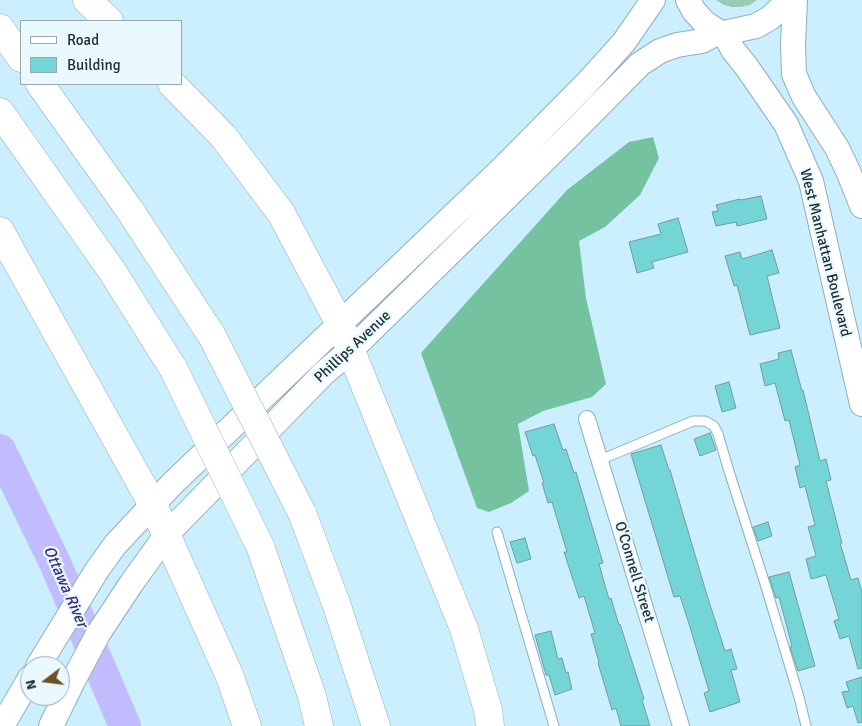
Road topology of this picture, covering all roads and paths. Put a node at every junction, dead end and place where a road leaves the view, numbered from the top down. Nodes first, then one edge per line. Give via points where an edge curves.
1 (87, 0) edge
2 (653, 0) edge
3 (688, 0) edge
4 (788, 0) edge
5 (795, 0) edge
6 (108, 20) edge
7 (0, 28) edge
8 (721, 33) junction
9 (20, 57) edge
10 (41, 85) edge
11 (173, 85) edge
12 (0, 112) edge
13 (855, 169) edge
14 (862, 206) edge
15 (0, 231) edge
16 (862, 320) edge
17 (340, 324) junction
18 (848, 346) junction
19 (351, 350) junction
20 (862, 404) edge
21 (587, 419) dead end
22 (600, 460) junction
23 (153, 505) junction
24 (497, 532) dead end
25 (167, 534) junction
26 (45, 656) edge
27 (20, 696) edge
28 (56, 717) edge
29 (2, 726) edge
30 (247, 726) edge
31 (319, 726) edge
32 (376, 726) edge
33 (490, 726) edge
34 (554, 726) edge
35 (681, 726) edge
36 (806, 726) edge

1 - 6 highway
2 - 17 main road via 624,42 588,82
3 - 8 main road via 705,23
4 - 8 main road, Phillips Avenue via 770,18 756,26
5 - 13 main road via 794,74 804,97 837,148
7 - 9 highway
8 - 18 main road, West Manhattan Boulevard via 786,124 811,182
8 - 19 main road, Phillips Avenue via 660,51 640,64
10 - 32 highway, bridge via 129,208 212,336 302,513 336,603
11 - 17 highway via 223,136 281,213
12 - 31 highway, bridge via 112,271 173,368 260,546 312,696
13 - 14 main road
15 - 23 highway
16 - 18 main road via 852,328
17 - 19 highway
17 - 23 main road
18 - 20 main road, West Manhattan Boulevard
19 - 25 main road, Phillips Avenue via 324,373
19 - 33 highway via 464,628
21 - 22 street, O'Connell Street
22 - 35 street, O'Connell Street
22 - 36 lane via 693,421 705,421 714,426 766,587
23 - 25 highway
23 - 26 main road via 115,545 97,570
24 - 34 lane
25 - 28 main road, Phillips Avenue via 98,634
25 - 30 highway via 230,677
27 - 29 main road

